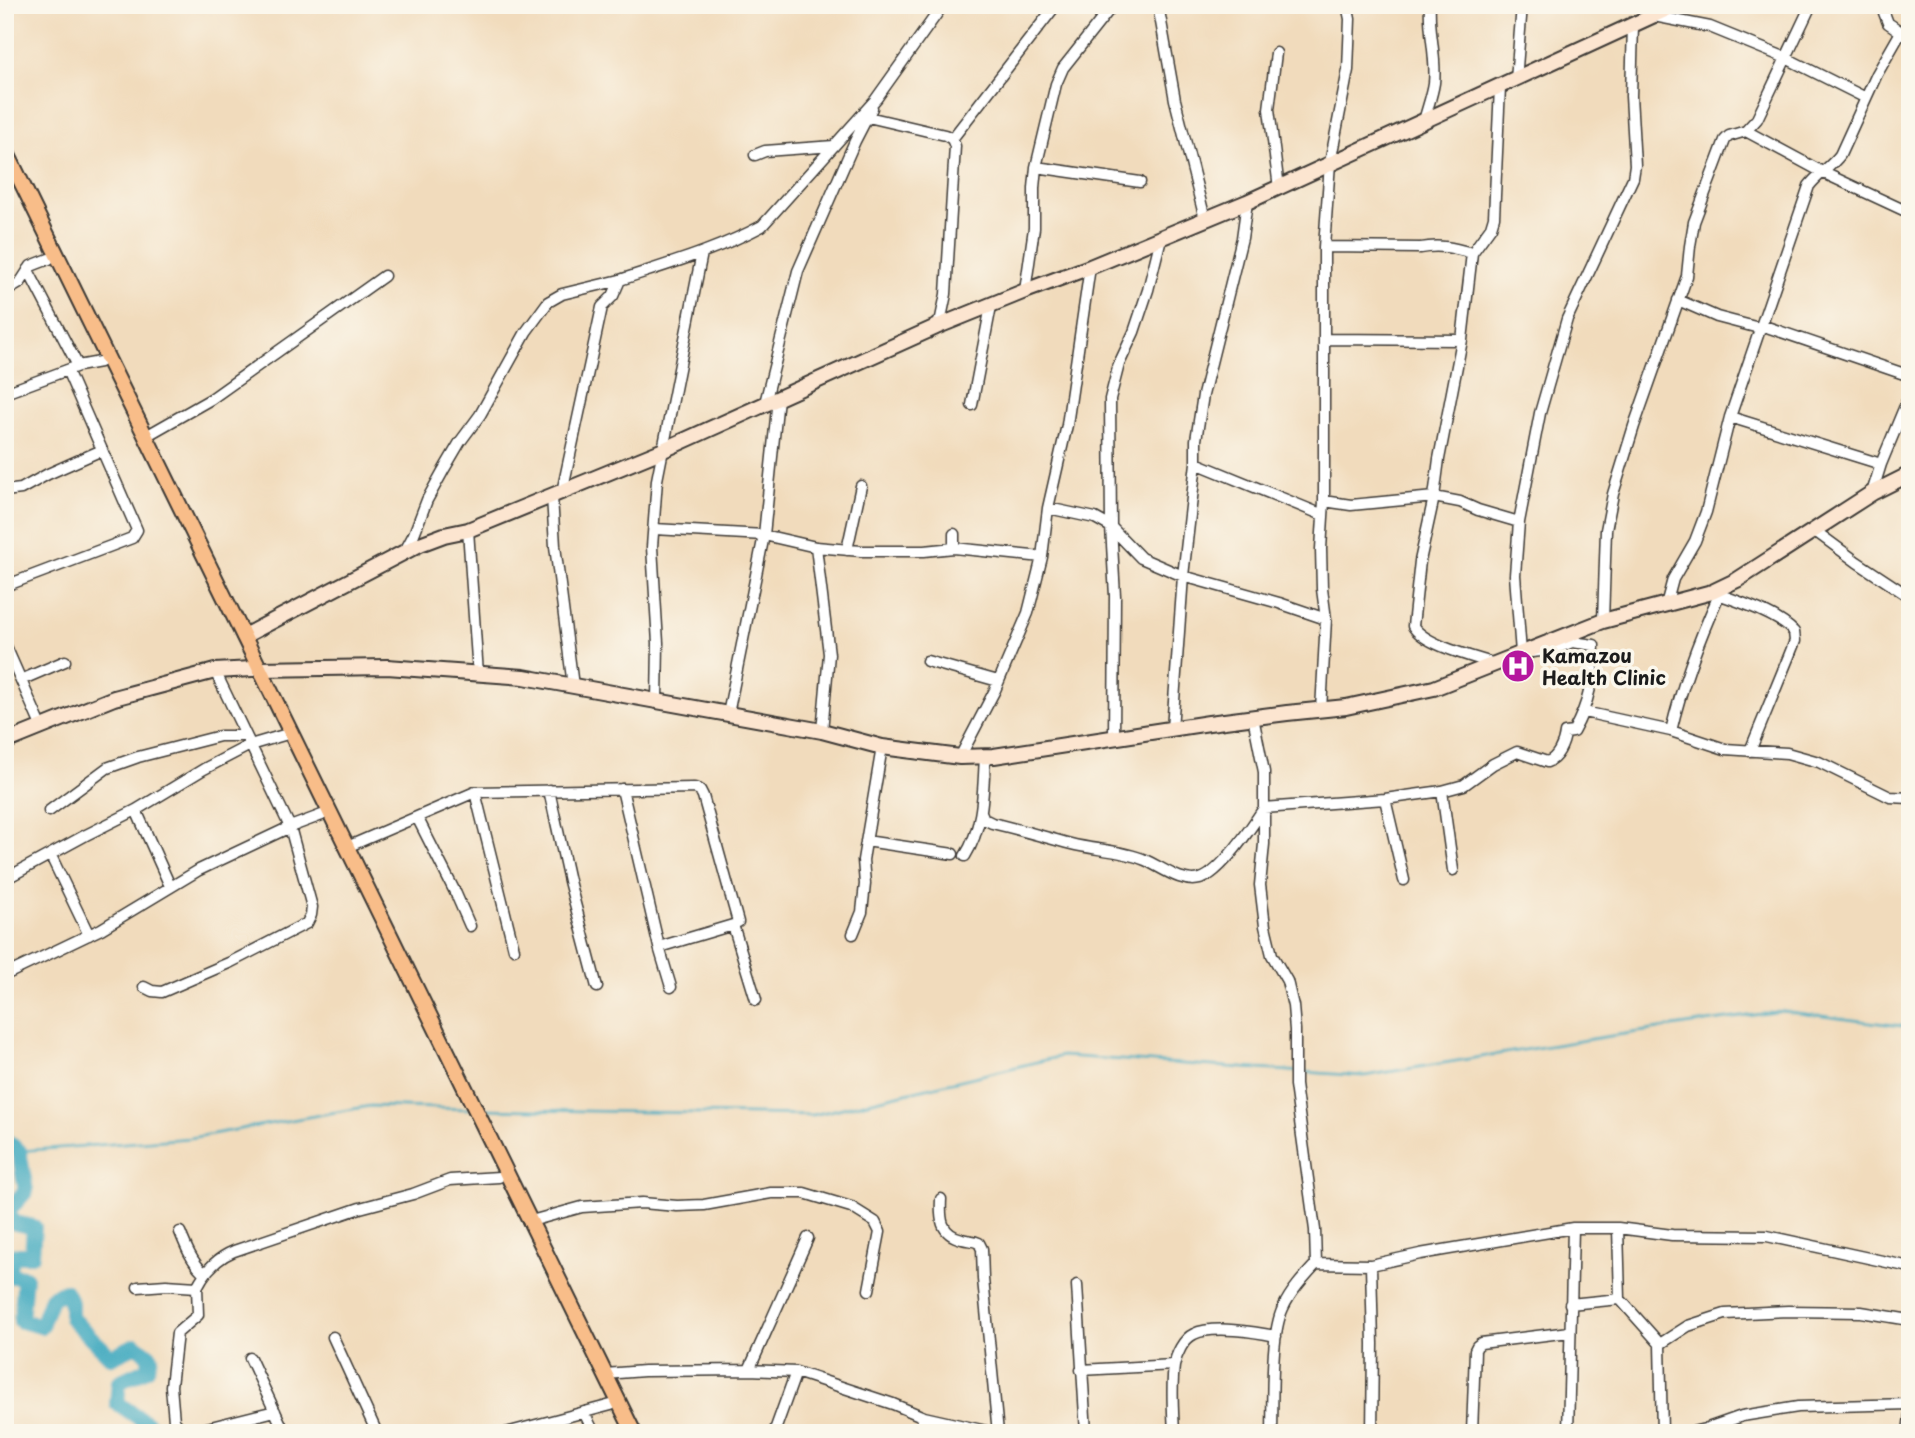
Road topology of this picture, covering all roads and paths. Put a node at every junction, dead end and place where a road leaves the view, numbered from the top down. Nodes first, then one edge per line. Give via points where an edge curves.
1 (943, 5) edge
2 (1056, 5) edge
3 (1113, 5) edge
4 (1158, 5) edge
5 (1347, 5) edge
6 (1430, 5) edge
7 (1522, 5) edge
8 (1676, 5) edge
9 (1811, 5) edge
10 (1881, 5) edge
11 (1645, 17) edge
12 (1906, 35) edge
13 (1276, 53) dead end
14 (1786, 58) junction
15 (1516, 80) junction
16 (1500, 87) junction
17 (1866, 98) junction
18 (876, 99) junction
19 (868, 117) junction
20 (1424, 121) junction
21 (1746, 131) junction
22 (952, 139) junction
23 (834, 146) junction
24 (5, 149) edge
25 (755, 155) dead end
26 (1331, 163) junction
27 (1036, 167) junction
28 (5, 171) edge
29 (1824, 173) junction
30 (1140, 182) dead end
31 (1279, 188) junction
32 (1247, 202) junction
33 (1910, 213) edge
34 (1205, 219) junction
35 (1161, 238) junction
36 (1324, 247) junction
37 (702, 253) junction
38 (1472, 253) junction
39 (49, 259) junction
40 (1090, 267) junction
41 (28, 270) junction
42 (384, 276) dead end
43 (620, 280) junction
44 (1026, 291) junction
45 (5, 292) edge
46 (1678, 300) junction
47 (991, 306) junction
48 (936, 327) junction
49 (1760, 327) junction
50 (1324, 339) junction
51 (1462, 340) junction
52 (100, 362) junction
53 (78, 366) junction
54 (67, 370) junction
55 (1910, 376) edge
56 (5, 393) edge
57 (1910, 394) edge
58 (772, 400) junction
59 (972, 405) dead end
60 (1730, 417) junction
61 (146, 436) junction
62 (102, 450) junction
63 (661, 451) junction
64 (1196, 463) junction
65 (1881, 464) junction
66 (1906, 481) edge
67 (861, 486) dead end
68 (5, 491) edge
69 (1872, 493) junction
70 (557, 494) junction
71 (1434, 497) junction
72 (1324, 501) junction
73 (176, 507) junction
74 (1048, 508) junction
75 (1323, 515) junction
76 (1519, 522) junction
77 (1111, 527) junction
78 (654, 529) junction
79 (468, 530) junction
80 (1815, 531) junction
81 (954, 534) dead end
82 (764, 535) junction
83 (816, 547) junction
84 (954, 548) junction
85 (847, 550) junction
86 (403, 554) junction
87 (1042, 557) junction
88 (1183, 576) junction
89 (5, 586) edge
90 (1715, 593) junction
91 (1910, 597) edge
92 (1666, 605) junction
93 (1326, 619) junction
94 (1603, 621) junction
95 (244, 636) junction
96 (5, 644) edge
97 (1521, 653) junction
98 (65, 661) dead end
99 (927, 661) dead end
100 (1495, 664) junction
101 (256, 669) junction
102 (215, 670) junction
103 (478, 674) junction
104 (21, 680) junction
105 (998, 681) junction
106 (573, 686) junction
107 (657, 701) junction
108 (1321, 710) junction
109 (1584, 712) junction
110 (728, 714) junction
111 (1253, 718) junction
112 (42, 728) junction
113 (1172, 729) junction
114 (822, 731) junction
115 (1671, 731) junction
116 (284, 736) junction
117 (1114, 739) junction
118 (248, 741) junction
119 (5, 742) edge
120 (882, 747) junction
121 (1750, 751) junction
122 (985, 756) junction
123 (960, 757) junction
124 (622, 789) junction
125 (549, 790) junction
126 (1442, 791) junction
127 (475, 792) junction
128 (1910, 798) edge
129 (1385, 799) junction
130 (1264, 807) junction
131 (136, 810) junction
132 (49, 811) dead end
133 (981, 812) junction
134 (322, 815) junction
135 (417, 817) junction
136 (290, 827) junction
137 (866, 841) junction
138 (347, 847) junction
139 (953, 854) dead end
140 (51, 856) junction
141 (965, 856) dead end
142 (1453, 870) dead end
143 (5, 879) edge
144 (1404, 880) dead end
145 (170, 886) junction
146 (738, 922) dead end
147 (470, 926) dead end
148 (853, 934) dead end
149 (89, 935) junction
150 (659, 947) junction
151 (514, 949) dead end
152 (5, 975) edge
153 (144, 987) dead end
154 (597, 987) dead end
155 (671, 987) dead end
156 (756, 1000) dead end
157 (499, 1177) junction
158 (941, 1199) dead end
159 (531, 1221) junction
160 (1573, 1228) junction
161 (1618, 1228) junction
162 (180, 1232) dead end
163 (808, 1238) dead end
164 (1316, 1264) junction
165 (1371, 1265) junction
166 (1910, 1267) edge
167 (204, 1273) junction
168 (1077, 1285) dead end
169 (138, 1287) dead end
170 (197, 1287) junction
171 (869, 1290) dead end
172 (1620, 1299) junction
173 (1570, 1304) junction
174 (1910, 1320) edge
175 (1569, 1332) junction
176 (1276, 1336) junction
177 (332, 1337) dead end
178 (1660, 1344) junction
179 (250, 1358) dead end
180 (1174, 1364) junction
181 (749, 1370) junction
182 (1081, 1370) junction
183 (796, 1373) junction
184 (605, 1374) junction
185 (1910, 1404) edge
186 (611, 1405) junction
187 (275, 1411) junction
188 (584, 1412) junction
189 (1910, 1415) edge
190 (924, 1417) junction
191 (285, 1433) edge
192 (377, 1433) edge
193 (507, 1433) edge
194 (594, 1433) edge
195 (625, 1433) edge
196 (634, 1433) edge
197 (774, 1433) edge
198 (919, 1433) edge
199 (996, 1433) edge
200 (1086, 1433) edge
201 (1174, 1433) edge
202 (1272, 1433) edge
203 (1372, 1433) edge
204 (1472, 1433) edge
205 (1567, 1433) edge
206 (1662, 1433) edge
207 (1688, 1433) edge
208 (1908, 1433) edge

1 - 18 street
2 - 22 street
3 - 27 street via 1058,78
4 - 34 street via 1175,100
5 - 26 street via 1348,70
6 - 20 street via 1434,84
7 - 15 street
8 - 11 street
9 - 14 street
10 - 12 street via 1888,23
11 - 14 street via 1710,27
11 - 15 street
11 - 76 street via 1631,96 1633,178 1567,319 1540,413
12 - 17 street via 1877,74
13 - 31 street via 1269,109
14 - 17 street
14 - 21 street via 1757,119
15 - 16 street
16 - 20 street
16 - 38 street via 1494,218
17 - 29 street via 1840,155
18 - 19 street
18 - 23 street
19 - 22 street
19 - 58 street via 798,271
20 - 26 street
21 - 29 street
21 - 46 street via 1727,138 1714,167 1694,222 1687,276
22 - 48 street via 946,294
23 - 25 street
23 - 37 street via 762,226
24 - 61 main road
26 - 31 street
26 - 36 street
27 - 30 street
27 - 44 street
28 - 39 main road
29 - 33 street
29 - 49 street via 1809,186
31 - 32 street
32 - 34 street
32 - 64 street via 1203,395
34 - 35 street
35 - 40 street
35 - 77 street via 1149,290 1110,399
36 - 38 street via 1434,245
36 - 50 street
37 - 43 street
37 - 63 street
38 - 51 street
39 - 41 street
39 - 52 main road
40 - 44 street
40 - 74 street via 1067,425
41 - 45 street via 20,283
41 - 53 street
42 - 61 street via 211,399
43 - 70 street via 602,307
43 - 86 street via 562,294 548,302 449,461
44 - 47 street
46 - 49 street via 1717,317
46 - 94 street via 1613,494 1606,530
47 - 48 street
47 - 59 street
48 - 58 street
49 - 55 street
49 - 60 street
50 - 51 street
50 - 72 street
51 - 71 street
52 - 53 street
52 - 73 main road
53 - 54 street
54 - 56 street
54 - 62 street
57 - 65 street
58 - 63 street
58 - 82 street
60 - 65 street
60 - 92 street via 1706,512 1672,579
61 - 73 main road
62 - 68 street via 21,489
62 - 89 street via 137,533
63 - 70 street
63 - 78 street
64 - 75 street
64 - 88 street
65 - 69 street
66 - 69 street
67 - 85 street
69 - 80 street
70 - 79 street
70 - 106 street via 555,546
71 - 72 street via 1351,505
71 - 76 street
71 - 100 street via 1420,561 1413,626 1429,641
72 - 75 street
73 - 95 main road
73 - 101 main road
74 - 77 street via 1095,518
74 - 87 street
75 - 93 street
76 - 97 street via 1515,575
77 - 88 street via 1141,558
77 - 117 street
78 - 82 street
78 - 107 street
79 - 86 street via 433,539
79 - 103 street
80 - 90 street
80 - 91 street
81 - 84 street
82 - 83 street
82 - 110 street
83 - 85 street
83 - 114 street via 829,654
84 - 85 street
84 - 87 street
86 - 95 street
87 - 105 street via 1028,613
88 - 93 street
88 - 113 street
90 - 92 street
90 - 115 street
90 - 121 street via 1789,625 1794,632 1795,641
92 - 94 street
93 - 108 street
94 - 97 street
95 - 101 main road
96 - 104 street
97 - 100 street
97 - 109 street via 1552,650 1572,642 1594,645
98 - 104 street
99 - 105 street
100 - 108 street via 1434,688
101 - 102 street
101 - 103 street via 387,667
101 - 116 main road
101 - 138 main road
102 - 112 street via 114,698
102 - 118 street
103 - 106 street
104 - 112 street
105 - 123 street
106 - 107 street
107 - 110 street
108 - 111 street
109 - 115 street
109 - 126 street via 1573,732 1565,733 1551,761 1517,752 1464,785
110 - 114 street
111 - 113 street
111 - 130 street via 1264,772
112 - 119 street
113 - 117 street
114 - 120 street
115 - 121 street via 1725,749
116 - 118 street
116 - 134 main road
117 - 122 street
118 - 131 street
118 - 132 street via 220,736 138,757 107,768
118 - 136 street
120 - 123 street
120 - 137 street
121 - 128 street via 1787,753 1819,762 1890,797
122 - 123 street
122 - 133 street
124 - 125 street
124 - 146 street via 700,790
124 - 150 street
125 - 127 street
125 - 154 street
126 - 129 street
126 - 142 street
127 - 135 street
127 - 151 street
129 - 130 street
129 - 144 street
130 - 133 street via 1220,864 1198,880 1186,880 1142,859 992,823
130 - 164 street via 1260,885 1272,955 1287,981 1293,1006 1295,1085
131 - 140 street
131 - 145 street
133 - 141 street via 974,843
134 - 136 street
134 - 157 main road
135 - 138 street
135 - 147 street
136 - 145 street
136 - 153 street via 312,907 307,923 162,992
137 - 139 street
137 - 148 street via 866,884
138 - 159 main road
140 - 143 street
140 - 149 street
145 - 149 street
149 - 152 street
150 - 155 street
150 - 156 street via 733,925
157 - 167 street via 450,1180 360,1208 228,1254
157 - 186 main road
158 - 199 street via 945,1230 979,1243 982,1249
159 - 171 street via 582,1207 704,1205 771,1193 804,1193 851,1207 875,1222 880,1232
159 - 184 main road
160 - 161 street
160 - 165 street
160 - 173 street
161 - 166 street via 1672,1235 1767,1236
161 - 172 street
162 - 167 street
163 - 181 street
164 - 165 street
164 - 176 street via 1283,1308
165 - 203 street
167 - 170 street
168 - 182 street
169 - 170 street
170 - 187 street via 198,1315 177,1333 174,1421 180,1428 195,1431
172 - 173 street
172 - 178 street
173 - 175 street
174 - 178 street via 1861,1312 1725,1314 1688,1326
175 - 204 street via 1477,1346
175 - 205 street
176 - 180 street via 1248,1330 1195,1333
176 - 202 street
177 - 192 street
178 - 206 street
179 - 187 street
180 - 182 street
180 - 201 street
181 - 183 street
181 - 184 street
182 - 200 street
183 - 190 street
183 - 197 street
184 - 196 main road
185 - 207 street via 1798,1407 1742,1416
186 - 188 street
186 - 195 main road
187 - 191 street
188 - 193 street
188 - 194 street
189 - 208 street
190 - 198 street
190 - 199 street

